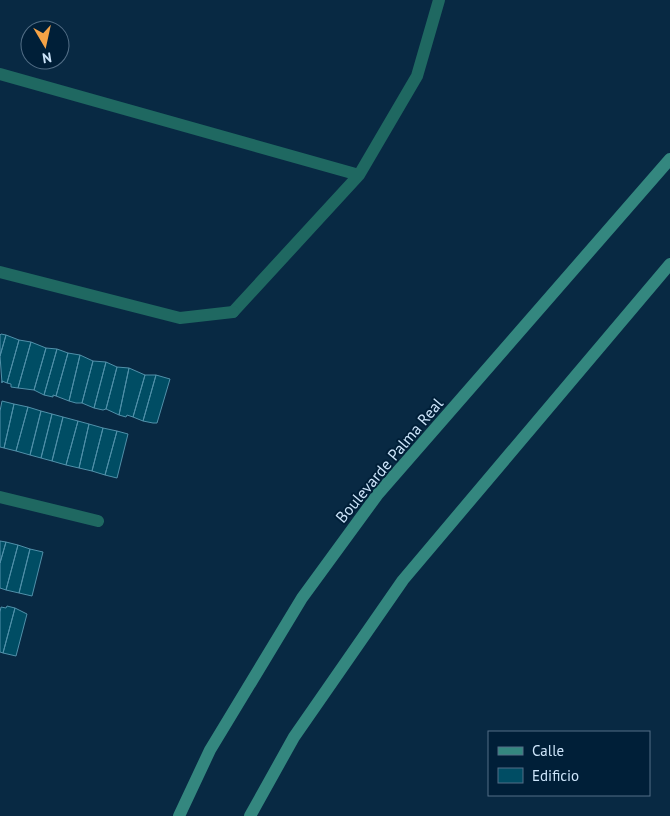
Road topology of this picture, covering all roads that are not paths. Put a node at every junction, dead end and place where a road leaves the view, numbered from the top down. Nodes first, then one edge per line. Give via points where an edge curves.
1 (439, 0) edge
2 (0, 74) edge
3 (670, 159) edge
4 (359, 175) junction
5 (670, 264) edge
6 (0, 272) edge
7 (0, 497) edge
8 (98, 522) dead end
9 (179, 816) edge
10 (250, 816) edge

1 - 4 street via 417,76
2 - 4 street
3 - 9 main road, Boulevarde Palma Real via 378,494 302,598 210,750
4 - 6 street via 233,312 180,318
5 - 10 main road via 403,580 294,737
7 - 8 street

